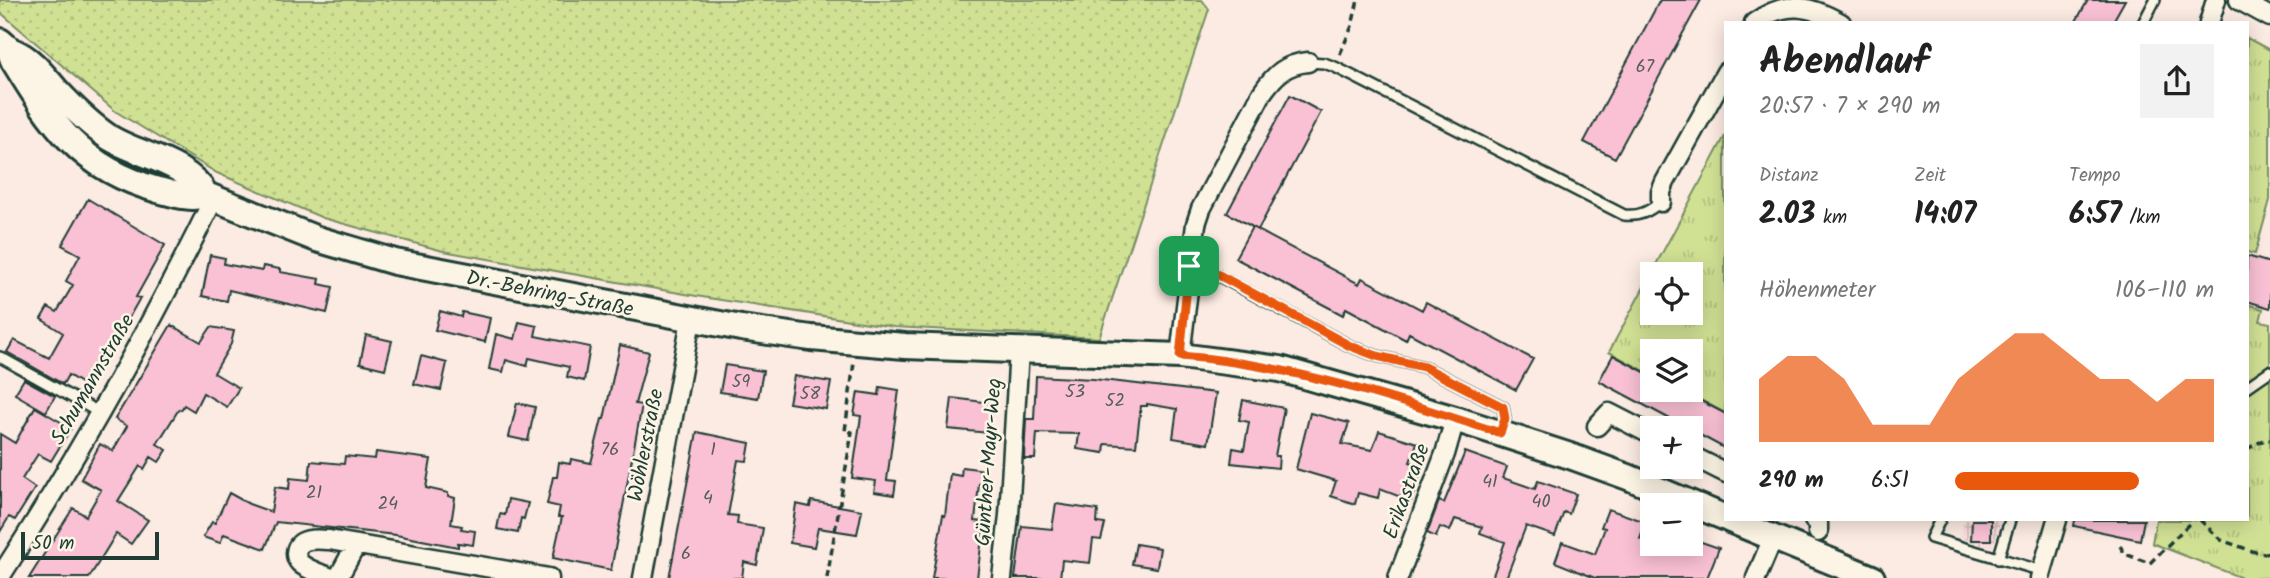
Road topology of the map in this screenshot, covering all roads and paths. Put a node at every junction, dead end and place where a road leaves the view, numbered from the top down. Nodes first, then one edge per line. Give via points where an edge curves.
1 (1358, 0) edge
2 (2155, 0) edge
3 (2216, 0) edge
4 (2239, 0) edge
5 (2270, 17) edge
6 (1757, 21) edge
7 (1837, 21) edge
8 (2144, 21) edge
9 (2210, 21) edge
10 (5, 45) edge
11 (1308, 62) joint
12 (1335, 67) junction
13 (1724, 76) edge
14 (210, 197) junction
15 (1661, 202) joint
16 (1189, 266) junction
17 (691, 320) junction
18 (857, 342) junction
19 (1019, 350) junction
20 (1180, 356) junction
21 (0, 357) edge
22 (2270, 371) edge
23 (2249, 386) edge
24 (100, 413) junction
25 (1455, 419) junction
26 (1597, 426) dead end
27 (1640, 429) edge
28 (1500, 433) junction
29 (2269, 438) edge
30 (2249, 448) edge
31 (1703, 461) edge
32 (1724, 471) edge
33 (1724, 517) edge
34 (1733, 521) edge
35 (1940, 521) edge
36 (2010, 521) edge
37 (2057, 521) edge
38 (2192, 521) edge
39 (2201, 521) edge
40 (1814, 535) edge
41 (1773, 538) junction
42 (356, 545) junction
43 (2120, 547) dead end
44 (2270, 552) edge
45 (1998, 559) junction
46 (2041, 575) edge
47 (0, 577) edge
48 (331, 578) edge
49 (338, 578) edge
50 (549, 578) edge
51 (643, 578) edge
52 (827, 578) edge
53 (1002, 578) edge
54 (1398, 578) edge
55 (1756, 578) edge
56 (1872, 578) edge

1 - 12 path
2 - 8 lane
3 - 9 street
4 - 5 street
6 - 7 street via 1771,11 1793,6 1816,9
10 - 14 street via 30,61 98,130 193,178
11 - 12 lane
11 - 16 street via 1283,69 1262,93 1201,209
12 - 15 lane via 1624,215 1646,213
13 - 15 street via 1665,182
14 - 17 street, Dr.-Behring-Straße via 317,239 395,262
14 - 24 street, Schumannstraße via 146,332
16 - 20 street
16 - 28 lane via 1206,268 1350,346 1424,367 1503,407
17 - 18 street, Dr.-Behring-Straße
17 - 51 street, Wöhlerstraße
18 - 19 street, Dr.-Behring-Straße
18 - 52 path via 845,431 852,432
19 - 20 street, Dr.-Behring-Straße
19 - 53 street, Günther-Mayr-Weg
20 - 25 street, Dr.-Behring-Straße via 1280,369
21 - 24 lane
22 - 23 lane
24 - 47 street, Schumannstraße
25 - 28 street, Dr.-Behring-Straße
25 - 54 street, Erikastraße
26 - 27 street via 1609,413
28 - 33 street, Dr.-Behring-Straße via 1628,477
29 - 30 path
31 - 32 street
34 - 41 street, Dr.-Behring-Straße
35 - 45 lane via 1931,538
36 - 45 lane
37 - 46 street
38 - 43 path via 2150,563 2125,554
39 - 44 path via 2221,541 2261,554
40 - 41 street, Dr.-Behring-Straße
40 - 56 street, Dr.-Behring-Straße
41 - 55 street
42 - 48 street via 314,539 297,548 301,565
42 - 49 street
42 - 50 street
45 - 46 lane

